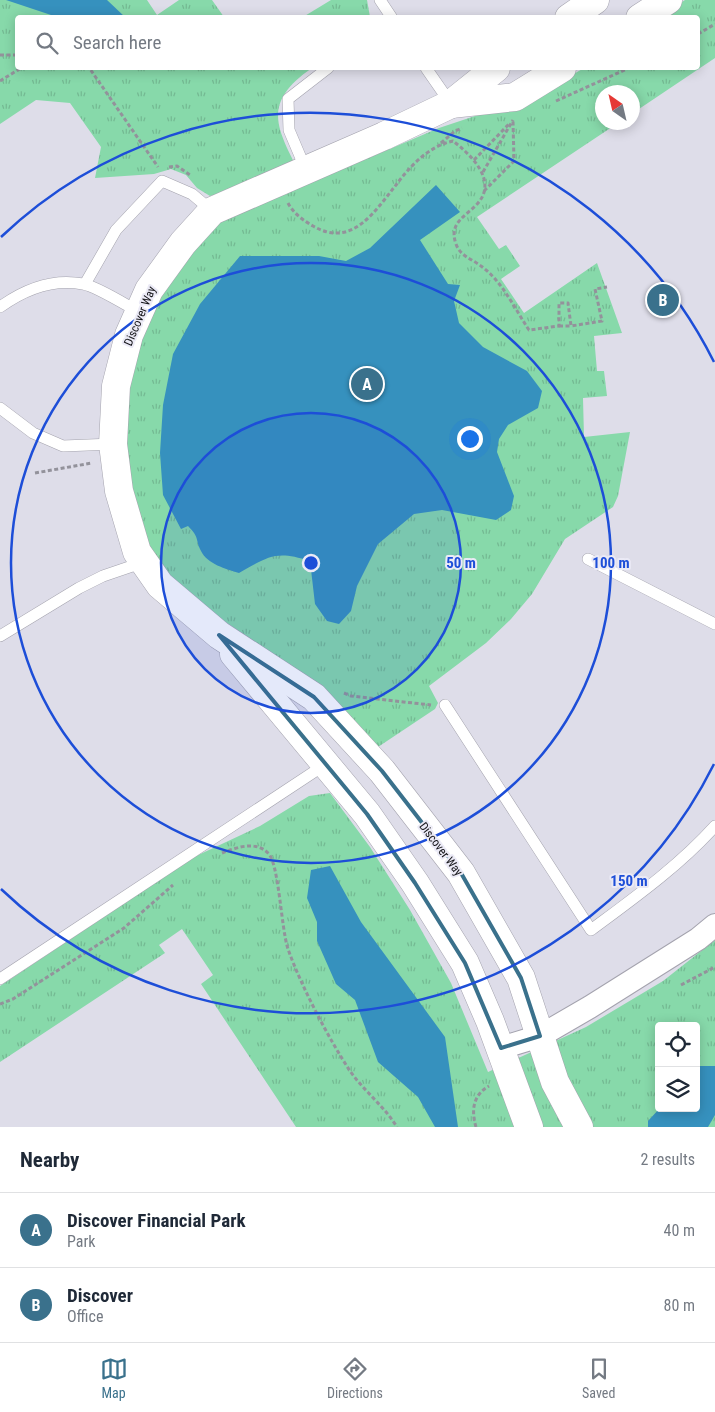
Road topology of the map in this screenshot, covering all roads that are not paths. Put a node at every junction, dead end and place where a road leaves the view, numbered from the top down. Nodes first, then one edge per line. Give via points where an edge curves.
1 (380, 0) edge
2 (595, 0) edge
3 (668, 0) edge
4 (390, 15) edge
5 (573, 15) edge
6 (645, 15) edge
7 (325, 70) edge
8 (427, 70) edge
9 (494, 70) edge
10 (559, 70) edge
11 (451, 104) junction
12 (306, 170) junction
13 (212, 211) junction
14 (84, 284) junction
15 (0, 308) edge
16 (139, 312) junction
17 (0, 408) edge
18 (114, 452) junction
19 (588, 559) dead end
20 (144, 562) junction
21 (715, 624) edge
22 (219, 635) junction
23 (0, 636) edge
24 (441, 705) road end
25 (326, 764) junction
26 (715, 826) edge
27 (715, 925) edge
28 (0, 979) edge
29 (540, 1036) junction
30 (500, 1048) junction
31 (529, 1127) edge
32 (579, 1127) edge

1 - 4 lane
2 - 5 street
3 - 6 street
7 - 12 lane via 288,99 289,130
8 - 11 lane
9 - 11 street, Discover Way
10 - 11 street, Discover Way via 515,97
11 - 12 street, Discover Way
12 - 13 street, Discover Way
13 - 14 lane via 192,194 162,181 116,230
13 - 16 street, Discover Way via 148,290
14 - 15 lane via 42,284 17,294
14 - 16 lane
16 - 18 street, Discover Way via 129,335 116,386
17 - 18 lane via 33,433 63,446
18 - 20 street, Discover Way via 118,491 137,552
19 - 21 lane
20 - 22 street, Discover Way via 160,585
20 - 23 lane via 79,588
22 - 25 street, Discover Way
22 - 29 street, Discover Way via 314,697 382,771 461,873 521,978
24 - 26 lane via 591,930 642,892
25 - 28 lane
25 - 30 street, Discover Way via 367,814 465,963
27 - 29 street via 640,976
29 - 30 street
29 - 32 street, Discover Way via 555,1082
30 - 31 street, Discover Way

